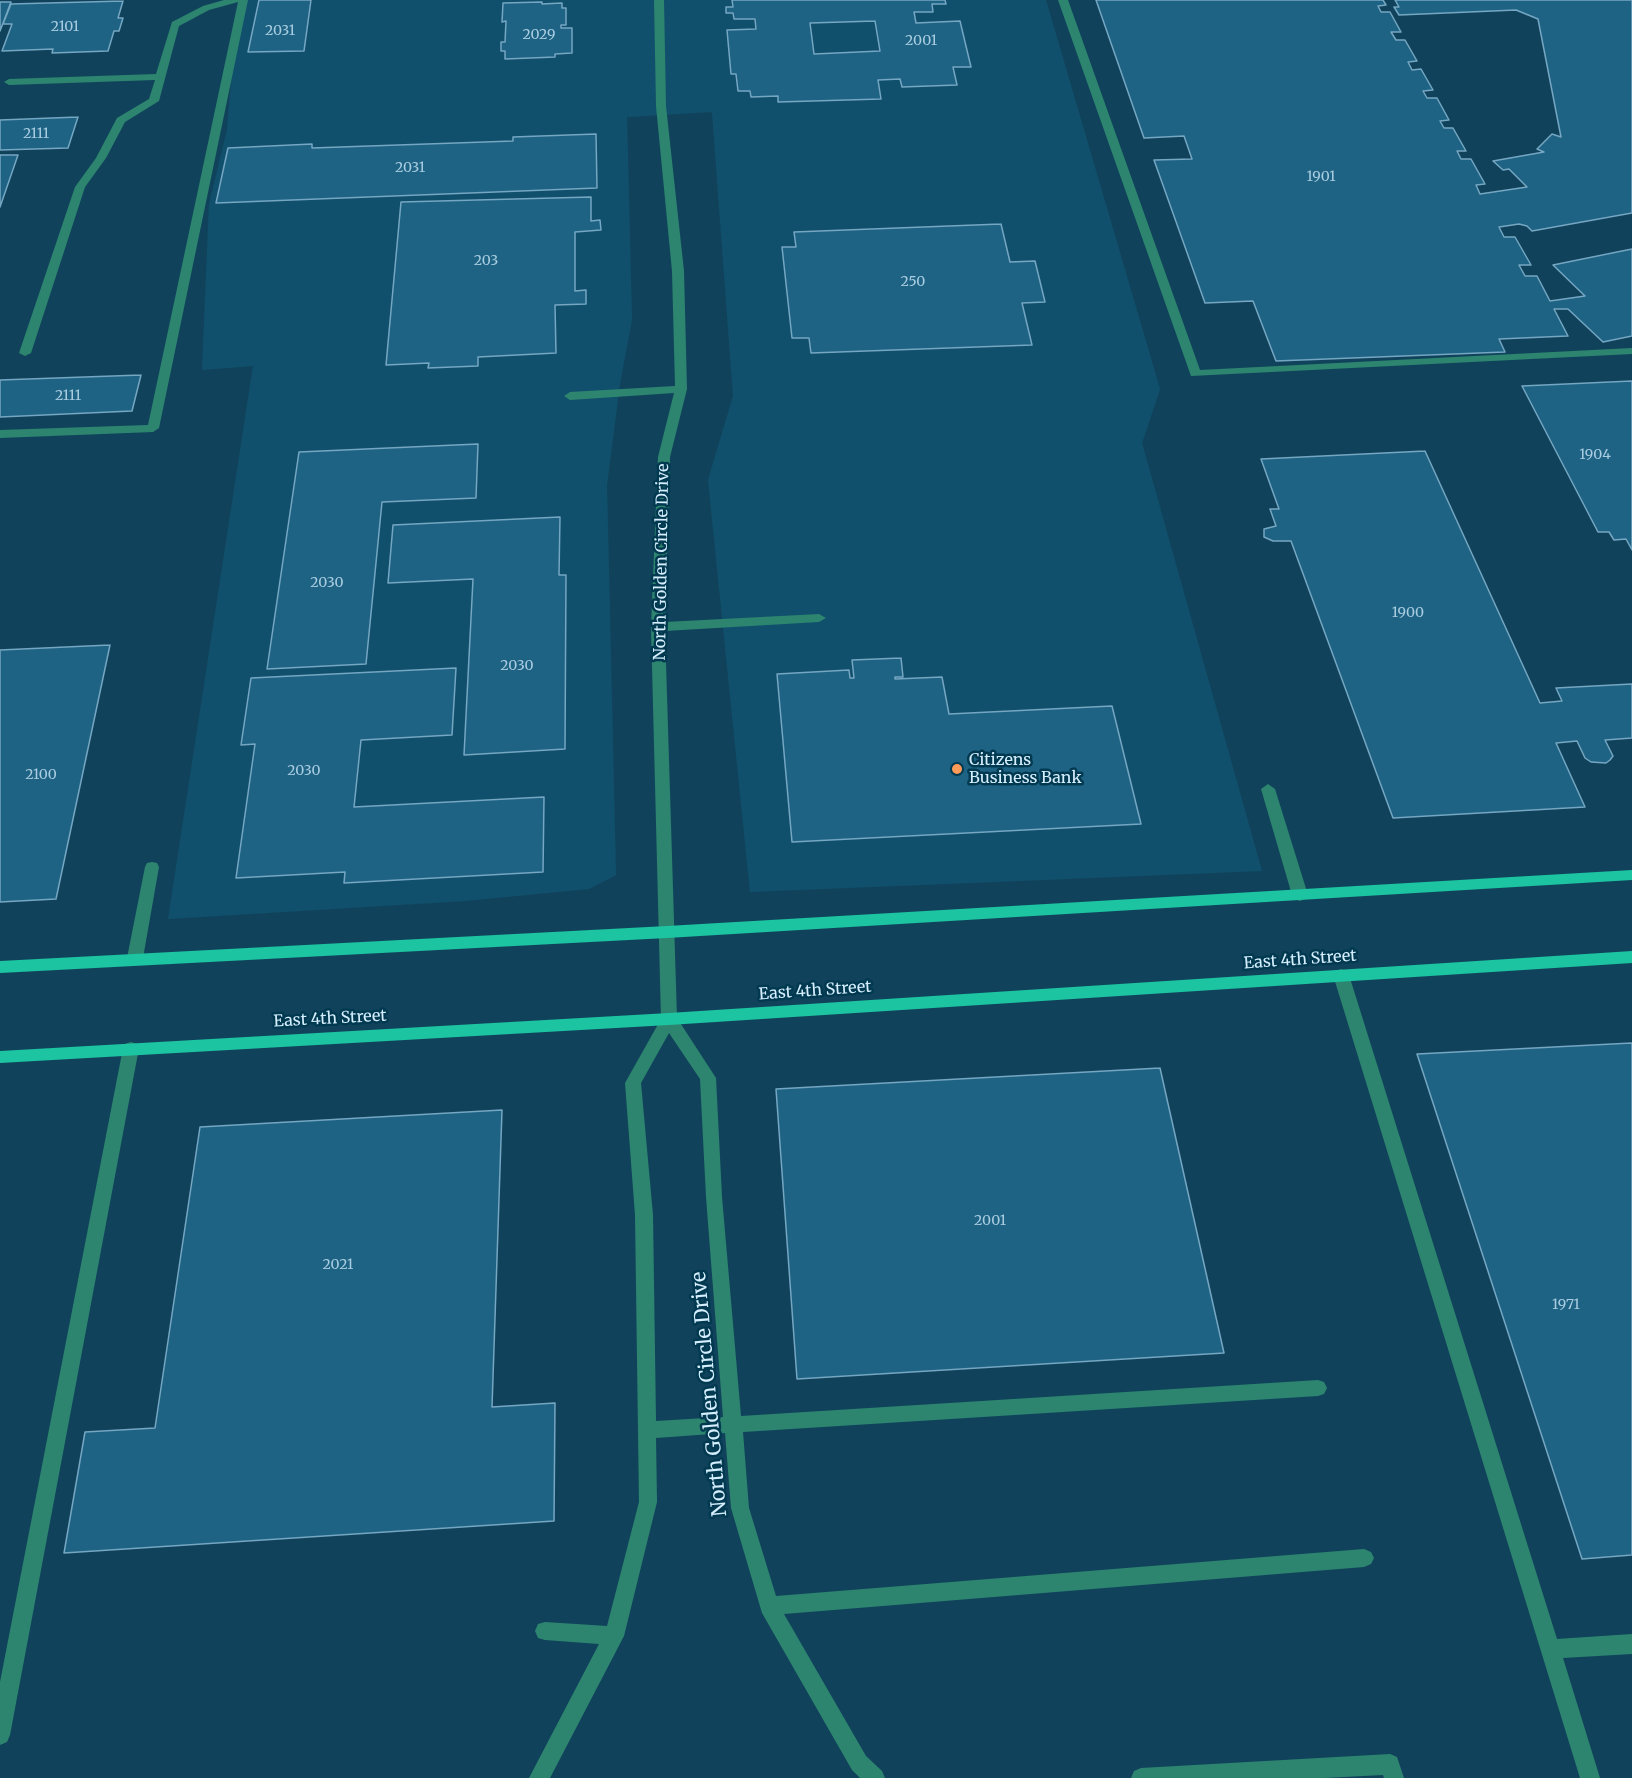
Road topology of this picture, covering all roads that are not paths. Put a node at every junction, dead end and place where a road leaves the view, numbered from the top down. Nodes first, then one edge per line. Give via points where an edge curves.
1 (235, 0) edge
2 (243, 0) edge
3 (659, 0) edge
4 (1063, 0) edge
5 (161, 77) junction
6 (9, 82) dead end
7 (1632, 351) edge
8 (25, 354) dead end
9 (681, 389) junction
10 (570, 396) dead end
11 (0, 434) edge
12 (819, 618) dead end
13 (658, 627) junction
14 (1268, 789) dead end
15 (152, 867) dead end
16 (1632, 875) edge
17 (1300, 895) junction
18 (667, 932) junction
19 (1632, 957) edge
20 (135, 958) junction
21 (0, 967) edge
22 (1341, 975) junction
23 (669, 1019) junction
24 (131, 1048) junction
25 (0, 1057) edge
26 (1318, 1388) dead end
27 (733, 1424) junction
28 (647, 1430) junction
29 (1364, 1558) dead end
30 (770, 1606) junction
31 (545, 1631) dead end
32 (614, 1636) junction
33 (1632, 1644) edge
34 (1550, 1649) junction
35 (0, 1736) edge
36 (539, 1778) edge
37 (875, 1778) edge
38 (1141, 1778) edge
39 (1394, 1778) edge
40 (1590, 1778) edge

1 - 5 street via 206,8 175,24
2 - 11 street via 153,428
3 - 9 street, North Golden Circle Drive via 662,106 678,271
4 - 7 street via 1195,374
5 - 6 street
5 - 8 street via 154,101 121,120 80,187
9 - 10 street
9 - 13 street, North Golden Circle Drive via 664,456
12 - 13 street
13 - 18 street, North Golden Circle Drive
14 - 17 street
15 - 20 street
16 - 17 main road
17 - 18 main road
18 - 20 main road
18 - 23 street, North Golden Circle Drive
19 - 22 main road, East 4th Street
20 - 21 main road
22 - 23 main road, East 4th Street
22 - 34 street
23 - 24 main road, East 4th Street
23 - 27 street, North Golden Circle Drive via 708,1078
23 - 28 street via 633,1083 644,1215
24 - 25 main road, East 4th Street
24 - 35 street
26 - 27 street
27 - 28 street
27 - 30 street, North Golden Circle Drive via 740,1508
28 - 32 street via 648,1502
29 - 30 street
30 - 37 street, North Golden Circle Drive via 860,1763
31 - 32 street
32 - 36 street
33 - 34 street
34 - 40 street
38 - 39 street via 1390,1764

